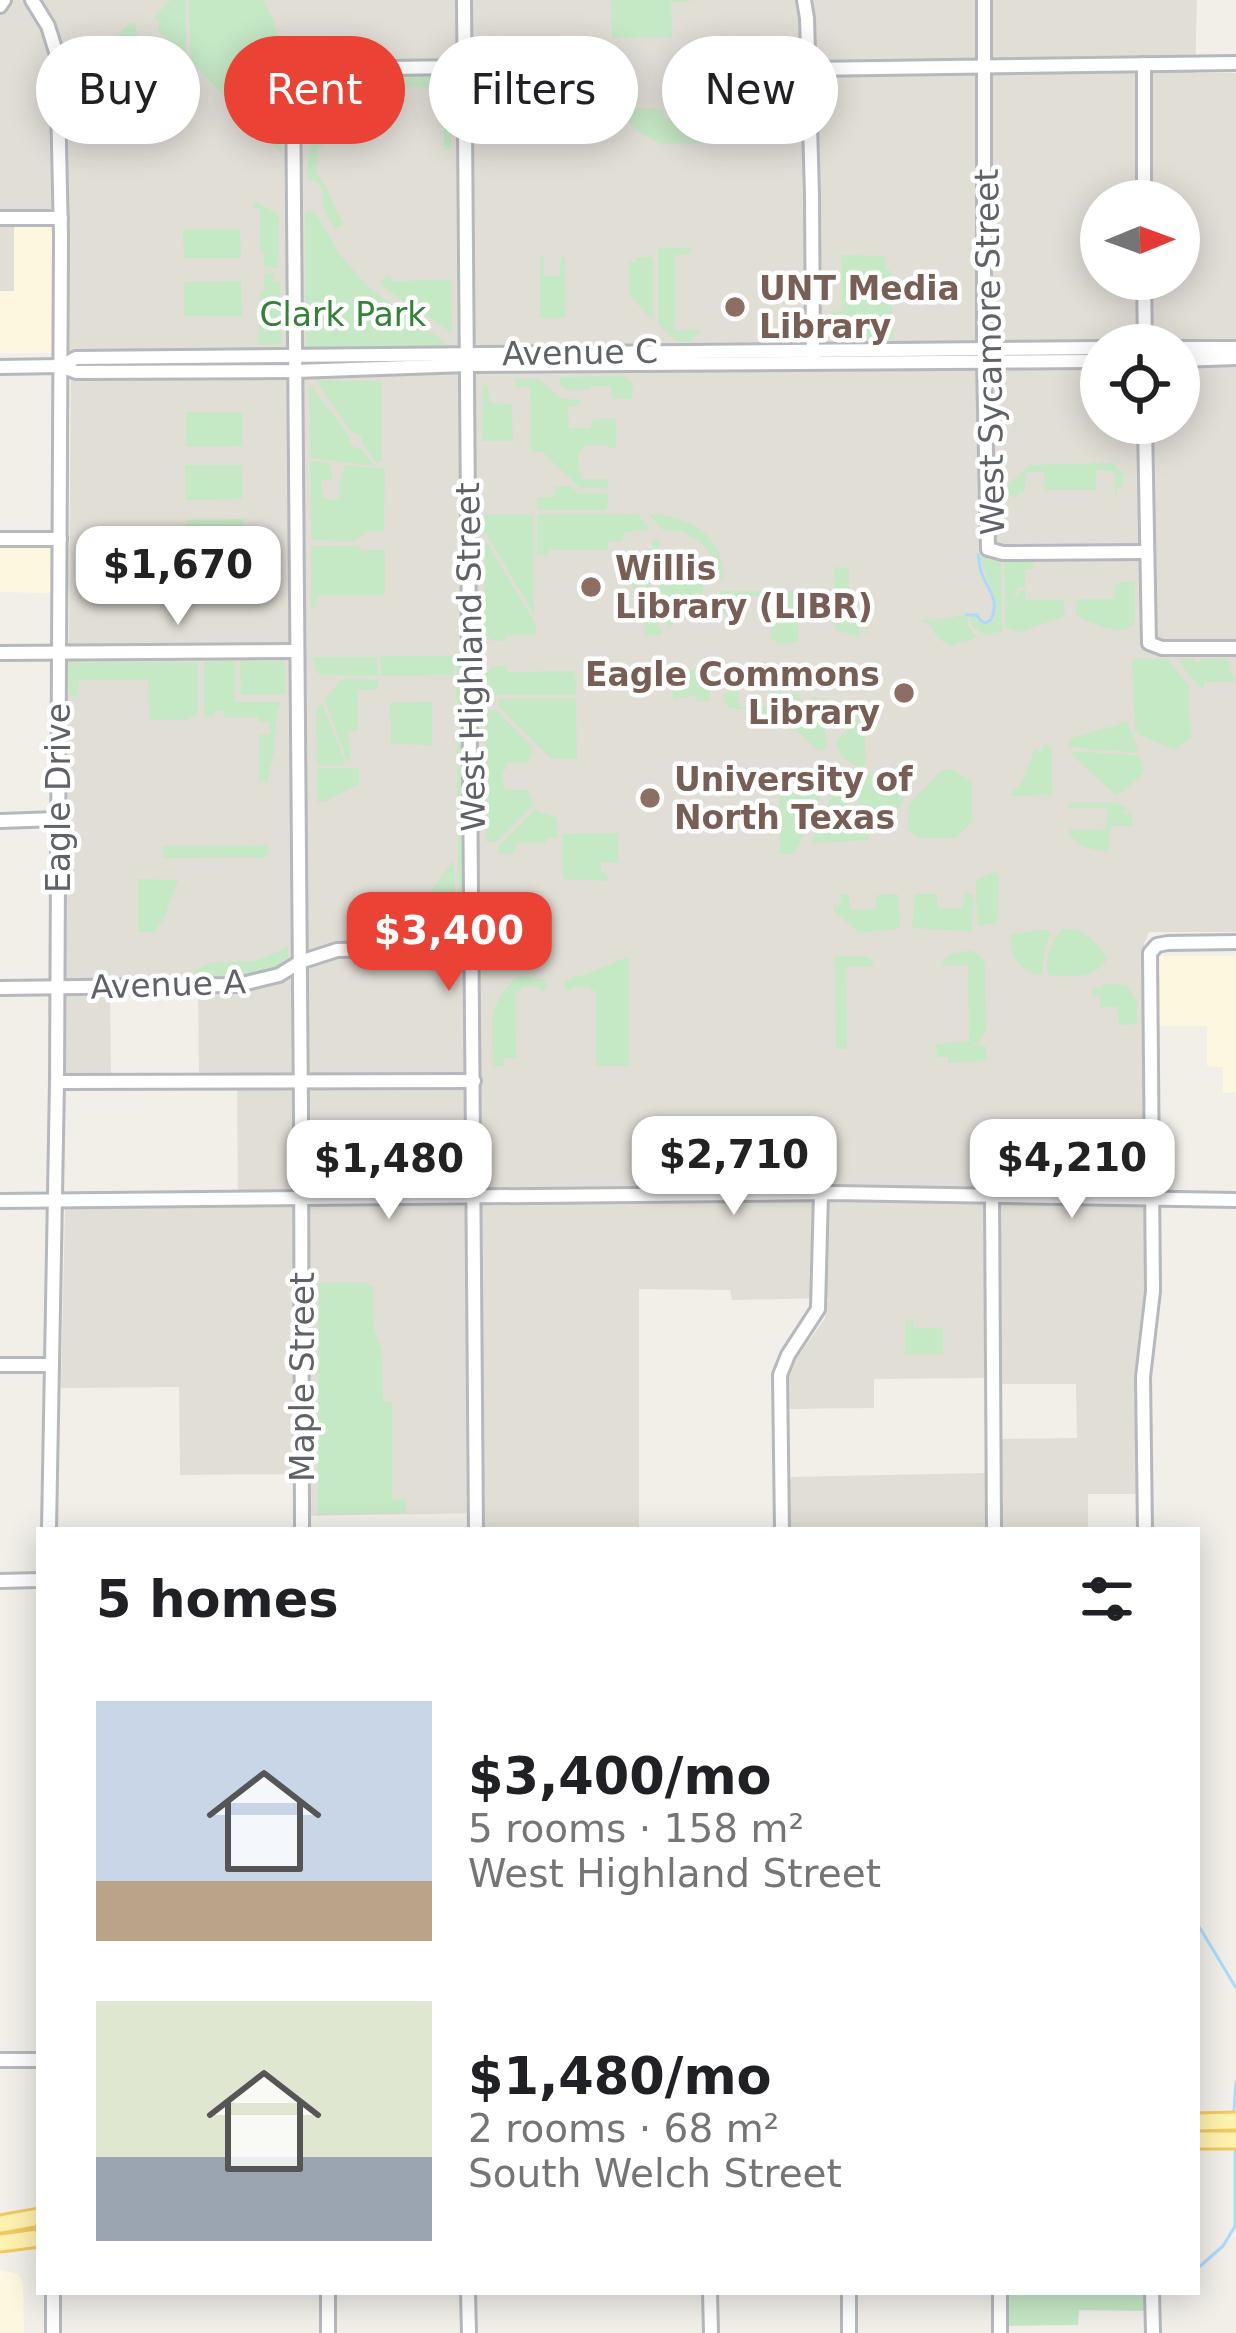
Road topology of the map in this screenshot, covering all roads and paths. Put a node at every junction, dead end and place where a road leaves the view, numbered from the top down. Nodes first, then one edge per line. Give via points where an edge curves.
1 (32, 0) edge
2 (464, 0) edge
3 (804, 0) edge
4 (984, 0) edge
5 (464, 36) edge
6 (806, 36) edge
7 (1236, 63) edge
8 (1144, 64) junction
9 (984, 66) junction
10 (429, 67) edge
11 (838, 68) edge
12 (465, 144) edge
13 (810, 144) edge
14 (1144, 180) edge
15 (0, 218) edge
16 (61, 218) junction
17 (1200, 348) edge
18 (1236, 348) edge
19 (1080, 349) edge
20 (296, 355) junction
21 (985, 356) junction
22 (813, 357) junction
23 (1236, 358) edge
24 (466, 359) junction
25 (1200, 359) edge
26 (1080, 360) edge
27 (61, 366) junction
28 (0, 367) edge
29 (296, 371) junction
30 (1145, 444) edge
31 (0, 539) edge
32 (60, 539) junction
33 (1147, 552) junction
34 (1236, 648) edge
35 (297, 651) junction
36 (59, 652) junction
37 (0, 653) edge
38 (57, 819) junction
39 (0, 821) edge
40 (1236, 942) edge
41 (473, 947) junction
42 (300, 962) junction
43 (0, 988) edge
44 (57, 988) junction
45 (474, 1081) junction
46 (57, 1082) junction
47 (301, 1082) junction
48 (821, 1193) junction
49 (992, 1197) junction
50 (475, 1198) junction
51 (1152, 1198) junction
52 (302, 1199) junction
53 (1236, 1200) edge
54 (0, 1201) edge
55 (53, 1201) junction
56 (0, 1365) edge
57 (51, 1365) junction
58 (49, 1527) edge
59 (302, 1527) edge
60 (476, 1527) edge
61 (782, 1527) edge
62 (994, 1527) edge
63 (1145, 1527) edge
64 (36, 1580) edge
65 (0, 1581) edge
66 (0, 2060) edge
67 (36, 2060) edge
68 (1236, 2121) edge
69 (1200, 2122) edge
70 (1200, 2140) edge
71 (1236, 2140) edge
72 (36, 2218) edge
73 (0, 2224) edge
74 (36, 2238) edge
75 (0, 2243) edge
76 (53, 2295) edge
77 (328, 2295) edge
78 (468, 2295) edge
79 (710, 2295) edge
80 (849, 2295) edge
81 (1000, 2295) edge
82 (1152, 2295) edge
83 (53, 2333) edge
84 (328, 2333) edge
85 (469, 2333) edge
86 (711, 2333) edge
87 (849, 2333) edge
88 (1000, 2333) edge
89 (1153, 2333) edge

1 - 16 street, Eagle Drive via 57,55
2 - 5 street, West Highland Street
3 - 6 street
4 - 9 street, West Sycamore Street
7 - 8 street
8 - 9 street
8 - 14 street
9 - 11 street
9 - 21 street, West Sycamore Street
10 - 20 street, Maple Street via 296,74
12 - 24 street, West Highland Street
13 - 22 street
15 - 16 street
16 - 27 street, Eagle Drive
17 - 18 street
19 - 21 street, Avenue C
20 - 24 street, Avenue C
20 - 27 street, Avenue C via 76,358
20 - 29 street, Maple Street
21 - 22 street, Avenue C
21 - 26 street
21 - 33 street, West Sycamore Street via 988,549
22 - 24 street, Avenue C
23 - 25 street
24 - 29 street, Avenue C
24 - 41 street, West Highland Street
27 - 28 street, Avenue C
27 - 29 street, Avenue C via 76,373
27 - 32 street, Eagle Drive
29 - 35 street, Maple Street
30 - 33 street
31 - 32 street
32 - 36 street, Eagle Drive
33 - 34 street via 1149,643
35 - 36 street
35 - 42 street, Maple Street
36 - 37 street
36 - 38 street, Eagle Drive
38 - 39 street
38 - 44 street, Eagle Drive
40 - 51 street via 1157,945 1150,957
41 - 42 street, Avenue A via 343,949
41 - 45 street, West Highland Street
42 - 44 street, Avenue A via 238,985
42 - 47 street, Maple Street
43 - 44 street, Avenue A
44 - 46 street, Eagle Drive
45 - 47 street
45 - 50 street, West Highland Street
46 - 47 street
46 - 55 street, Eagle Drive
47 - 52 street, Maple Street
48 - 49 street
48 - 50 street
48 - 61 street via 818,1309 780,1375
49 - 51 street
49 - 62 street
50 - 52 street
50 - 60 street, West Highland Street
51 - 53 street
51 - 63 street
52 - 55 street
52 - 59 street, Maple Street
54 - 55 street
55 - 57 street, Eagle Drive
56 - 57 street
57 - 58 street, Eagle Drive
64 - 65 street
66 - 67 street
68 - 69 main road
70 - 71 main road
72 - 73 main road
74 - 75 main road
76 - 83 street
77 - 84 street
78 - 85 street
79 - 86 street
80 - 87 street
81 - 88 street
82 - 89 street

